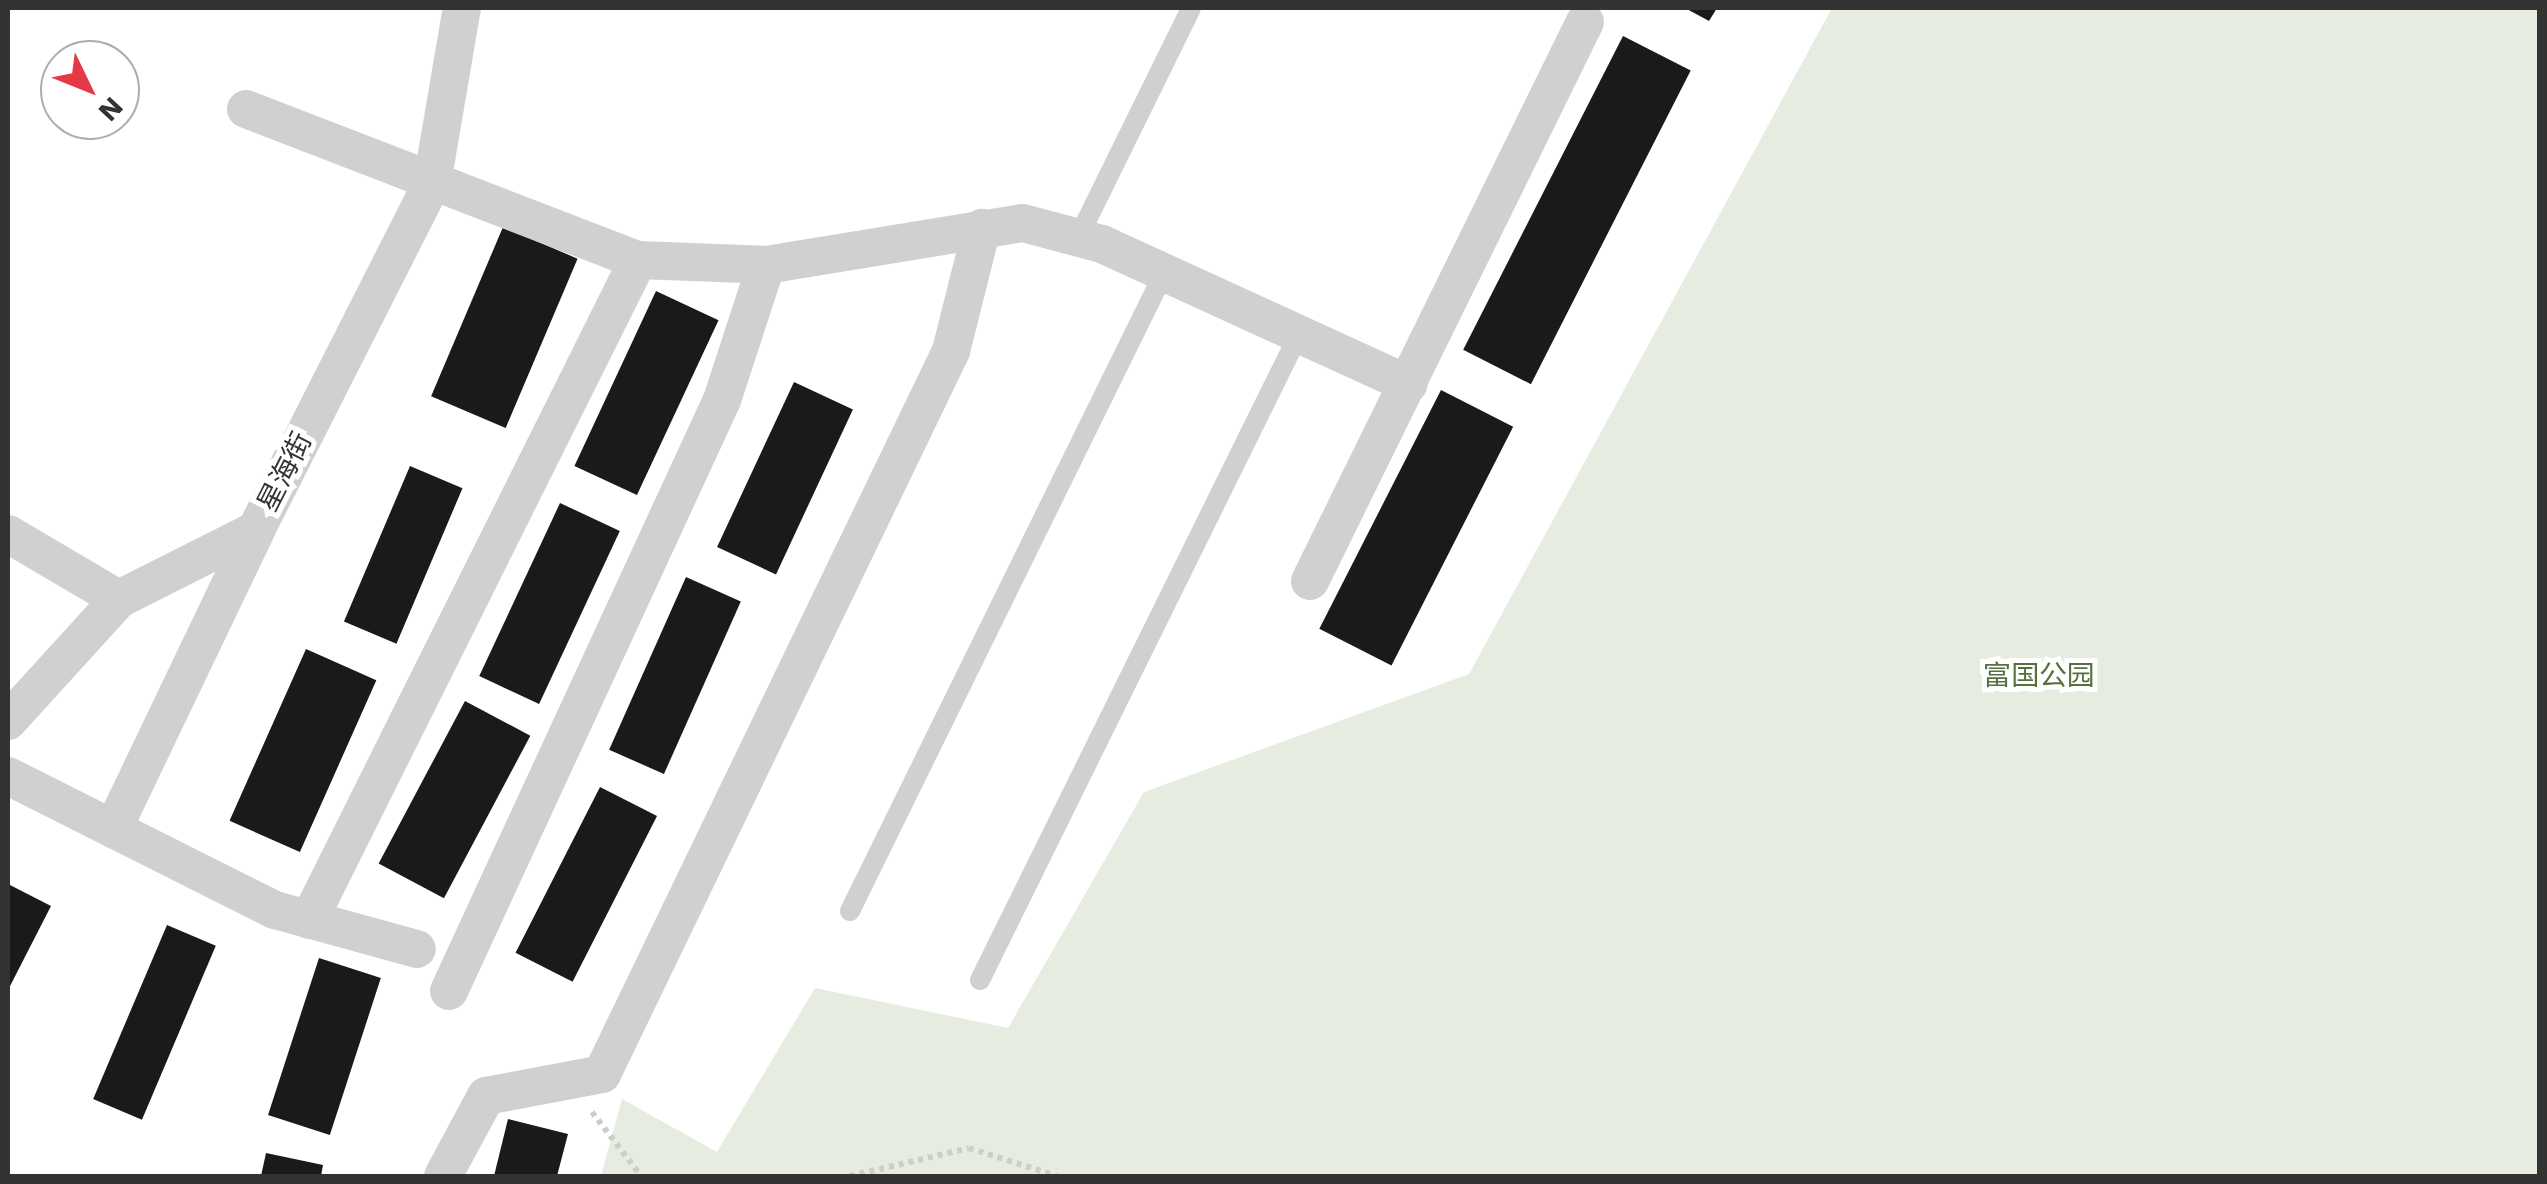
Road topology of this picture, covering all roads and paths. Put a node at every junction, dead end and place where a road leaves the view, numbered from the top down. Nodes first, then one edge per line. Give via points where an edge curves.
1 (462, 8) edge
2 (1191, 8) edge
3 (1584, 22) dead end
4 (246, 109) dead end
5 (432, 184) junction
6 (982, 228) junction
7 (1078, 238) junction
8 (638, 260) junction
9 (766, 265) junction
10 (1164, 273) junction
11 (1300, 334) junction
12 (1408, 384) junction
13 (256, 530) junction
14 (8, 534) edge
15 (1310, 581) dead end
16 (119, 599) junction
17 (8, 721) edge
18 (8, 776) edge
19 (113, 829) junction
20 (850, 912) dead end
21 (309, 920) junction
22 (416, 948) dead end
23 (980, 980) dead end
24 (449, 991) dead end
25 (571, 1079) junction
26 (443, 1176) edge
27 (641, 1176) edge
28 (850, 1176) edge
29 (1058, 1176) edge

1 - 5 street, 星海街
2 - 7 lane
3 - 12 street
4 - 5 street
5 - 8 street
5 - 13 street, 星海街
6 - 7 street via 1023,223
6 - 9 street
6 - 25 street via 951,351 602,1074
7 - 10 street
8 - 9 street
8 - 21 street
9 - 24 street via 722,400
10 - 11 street
10 - 20 lane
11 - 12 street
11 - 23 lane
12 - 15 street
13 - 16 street, 星海街
13 - 19 street
14 - 16 street
16 - 17 street, 星海街
18 - 19 street
19 - 21 street
21 - 22 street
25 - 26 street via 486,1096
25 - 27 path
28 - 29 path via 970,1148

